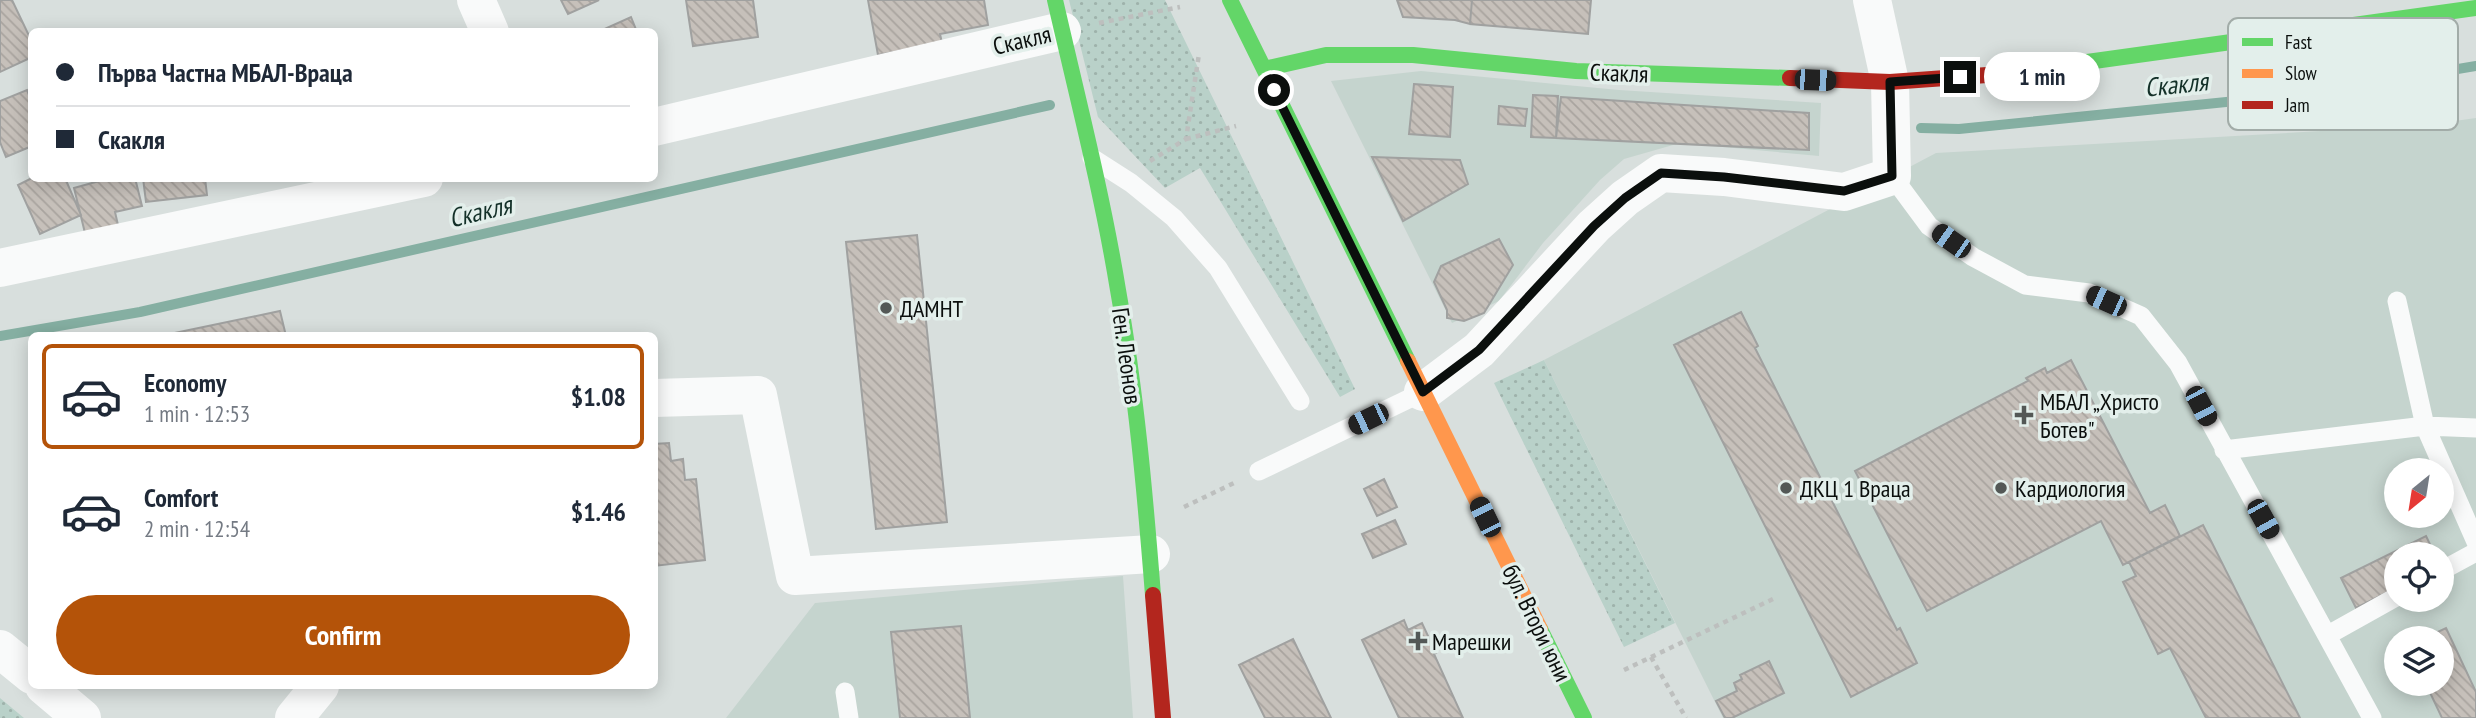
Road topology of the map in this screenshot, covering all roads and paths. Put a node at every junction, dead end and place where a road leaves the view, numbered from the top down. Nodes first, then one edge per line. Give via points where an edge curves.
1 (476, 0) edge
2 (1230, 0) edge
3 (1872, 0) edge
4 (1180, 7) dead end
5 (2476, 8) edge
6 (1059, 15) edge
7 (2405, 18) edge
8 (488, 28) edge
9 (2228, 43) edge
10 (1199, 54) dead end
11 (1264, 69) junction
12 (1890, 82) junction
13 (1236, 125) dead end
14 (658, 126) edge
15 (1186, 139) junction
16 (1092, 158) junction
17 (1892, 176) junction
18 (405, 182) edge
19 (1144, 193) junction
20 (1, 266) edge
21 (2397, 301) dead end
22 (1423, 392) junction
23 (658, 398) edge
24 (1300, 401) dead end
25 (2425, 425) junction
26 (2476, 428) edge
27 (2224, 450) junction
28 (1259, 471) joint
29 (1150, 539) junction
30 (2475, 551) edge
31 (2454, 563) edge
32 (1773, 599) dead end
33 (2384, 604) edge
34 (2328, 635) junction
35 (0, 649) edge
36 (1651, 657) junction
37 (1624, 670) dead end
38 (28, 672) edge
39 (48, 689) edge
40 (318, 689) edge
41 (845, 692) dead end
42 (82, 718) edge
43 (294, 718) edge
44 (849, 718) edge
45 (1163, 718) edge
46 (1584, 718) edge
47 (1686, 718) edge
48 (2372, 718) edge

1 - 8 street
2 - 11 street, бул. Втори юни
3 - 12 street
4 - 6 path
5 - 7 street, Скакля
6 - 14 street, Скакля
6 - 16 street, Ген. Леонов
9 - 12 street, Скакля via 2006,74
10 - 15 path
11 - 12 street, Скакля via 1326,55 1413,55 1576,71
11 - 22 street, бул. Втори юни
12 - 17 street
13 - 15 path
15 - 19 path via 1147,162
16 - 19 lane
16 - 29 street, Ген. Леонов via 1125,331
17 - 22 street via 1844,191 1661,173 1594,226 1479,350
17 - 27 lane via 1929,226 1973,257 2025,285 2089,293 2141,316 2178,363
18 - 20 street
19 - 24 lane via 1174,218 1218,268
21 - 25 lane
22 - 28 lane
22 - 46 street, бул. Втори юни
23 - 29 street via 758,395 795,576
25 - 26 lane
25 - 27 lane
25 - 30 lane
27 - 34 lane
28 - 29 path
29 - 45 street, Ген. Леонов
30 - 31 lane
32 - 36 path
33 - 34 lane
34 - 48 lane
35 - 38 street
36 - 37 path
36 - 47 path
39 - 42 street
40 - 43 street
41 - 44 lane

